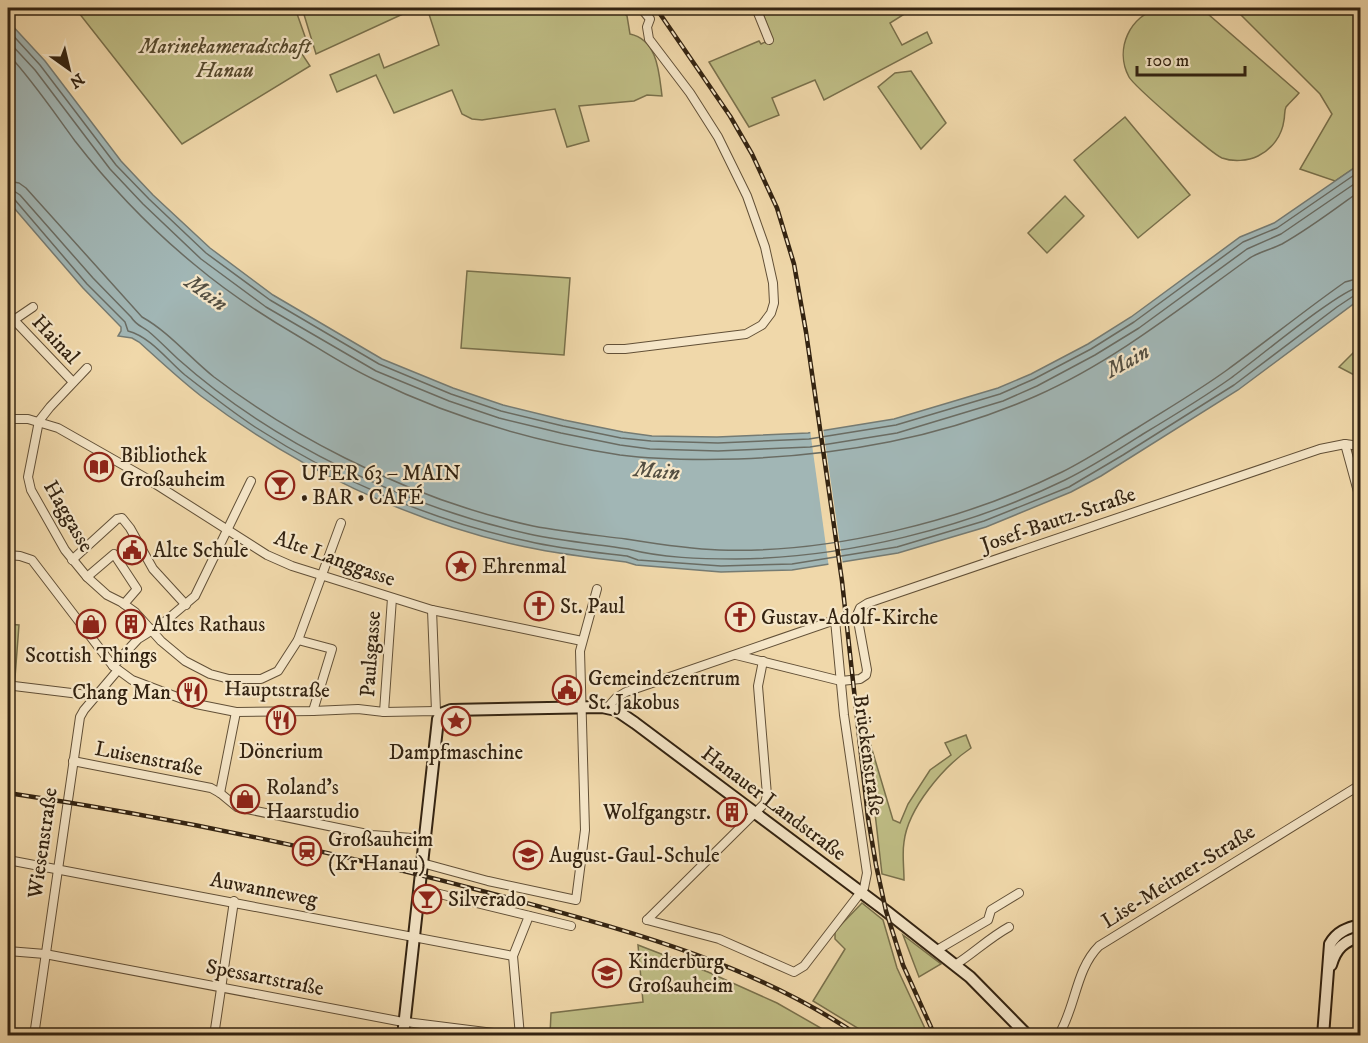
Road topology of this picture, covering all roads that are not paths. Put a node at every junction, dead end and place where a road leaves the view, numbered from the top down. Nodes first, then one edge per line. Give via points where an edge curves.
1 (641, 8) edge
2 (756, 8) edge
3 (769, 40) dead end
4 (33, 307) dead end
5 (11, 322) edge
6 (608, 348) dead end
7 (87, 368) dead end
8 (73, 382) junction
9 (8, 419) edge
10 (39, 421) junction
11 (1345, 444) junction
12 (1360, 446) edge
13 (251, 481) dead end
14 (1360, 499) edge
15 (341, 523) dead end
16 (227, 530) junction
17 (8, 555) edge
18 (72, 560) junction
19 (320, 576) junction
20 (87, 577) junction
21 (597, 589) dead end
22 (392, 598) junction
23 (124, 604) junction
24 (186, 605) junction
25 (432, 610) junction
26 (152, 631) junction
27 (298, 640) junction
28 (582, 641) junction
29 (735, 654) junction
30 (763, 661) junction
31 (116, 668) junction
32 (841, 681) junction
33 (14, 686) dead end
34 (96, 696) junction
35 (608, 707) junction
36 (581, 708) junction
37 (313, 711) junction
38 (236, 712) junction
39 (384, 712) junction
40 (439, 713) junction
41 (73, 761) junction
42 (1360, 784) edge
43 (220, 793) junction
44 (755, 814) junction
45 (425, 839) junction
46 (8, 860) edge
47 (422, 864) junction
48 (57, 869) junction
49 (419, 889) junction
50 (861, 892) junction
51 (1019, 893) dead end
52 (234, 902) junction
53 (529, 916) junction
54 (1360, 925) edge
55 (571, 926) dead end
56 (1009, 927) dead end
57 (1360, 937) edge
58 (414, 938) junction
59 (8, 951) edge
60 (937, 951) junction
61 (45, 954) junction
62 (513, 956) junction
63 (956, 965) junction
64 (1328, 980) junction
65 (221, 987) junction
66 (404, 1022) junction
67 (34, 1035) edge
68 (214, 1035) edge
69 (403, 1035) edge
70 (518, 1035) edge
71 (1028, 1035) edge
72 (1058, 1035) edge
73 (1323, 1035) edge

1 - 6 street via 650,19 647,30 651,43 690,93 738,175 765,247 774,303 762,325 746,334
2 - 3 street
4 - 5 street, Hainal
5 - 8 street, Hainal
7 - 8 street, Haggasse
8 - 10 street, Haggasse
9 - 10 street, Alte Langgasse
10 - 16 street, Alte Langgasse via 146,478
10 - 18 street, Haggasse via 29,484
11 - 12 street, Josef-Bautz-Straße
11 - 14 street
11 - 32 street, Josef-Bautz-Straße via 1272,465 868,603 857,615 867,672 860,679
13 - 16 street, Wiesenstraße
15 - 19 street, Haggasse
16 - 19 street, Alte Langgasse via 269,556
16 - 24 street, Wiesenstraße via 199,591
17 - 31 street, Hauptstraße via 32,560
18 - 20 street, Haggasse
18 - 24 street via 122,518 153,569
19 - 22 street, Alte Langgasse
19 - 27 street, Haggasse
20 - 23 street, Haggasse
20 - 23 street via 114,554 137,590
21 - 28 street
22 - 25 street, Alte Langgasse
22 - 39 street, Paulsgasse
23 - 26 street, Haggasse
24 - 26 street, Wiesenstraße
25 - 28 street, Alte Langgasse
25 - 40 street
26 - 27 street, Haggasse via 194,666 237,680 274,674
26 - 31 street, Wiesenstraße via 138,639
27 - 37 street via 332,650
28 - 36 street
29 - 30 street
29 - 32 street, Brückenstraße via 835,621
29 - 35 street via 626,692
30 - 32 street
30 - 44 street via 758,686 767,795 764,806
31 - 34 street, Wiesenstraße
31 - 38 street, Hauptstraße via 132,680 170,694
32 - 50 street, Brückenstraße via 867,873
33 - 34 street
34 - 41 street, Wiesenstraße via 80,717
35 - 36 street
35 - 44 street, Hanauer Landstraße via 619,711
36 - 40 street, Hauptstraße
36 - 47 street via 585,830 576,900
37 - 38 street, Hauptstraße
37 - 39 street, Hauptstraße
38 - 43 street
39 - 40 street, Hauptstraße
40 - 45 street
41 - 43 street, Luisenstraße
41 - 48 street, Wiesenstraße
42 - 72 street, Lise-Meitner-Straße via 1099,946 1085,964 1069,1015
43 - 45 street, Luisenstraße via 237,807 372,835
44 - 50 street, Hanauer Landstraße
44 - 50 street via 647,920 719,939 794,972 804,966
45 - 47 street
46 - 48 street, Auwanneweg
47 - 49 street
48 - 52 street, Auwanneweg
48 - 61 street, Wiesenstraße
49 - 53 street
49 - 58 street
50 - 60 street, Hanauer Landstraße
51 - 60 street via 991,910 988,920
52 - 58 street, Auwanneweg
52 - 65 street
53 - 55 street
53 - 62 street
54 - 64 street via 1342,931 1332,941
56 - 63 street
57 - 64 street via 1338,948
58 - 62 street, Auwanneweg
58 - 66 street
59 - 61 street, Spessartstraße
60 - 63 street, Hanauer Landstraße
61 - 65 street, Spessartstraße
61 - 67 street, Wiesenstraße
62 - 70 street
63 - 71 street, Hanauer Landstraße
64 - 73 street
65 - 66 street, Spessartstraße
65 - 68 street
66 - 69 street
66 - 70 street, Spessartstraße

